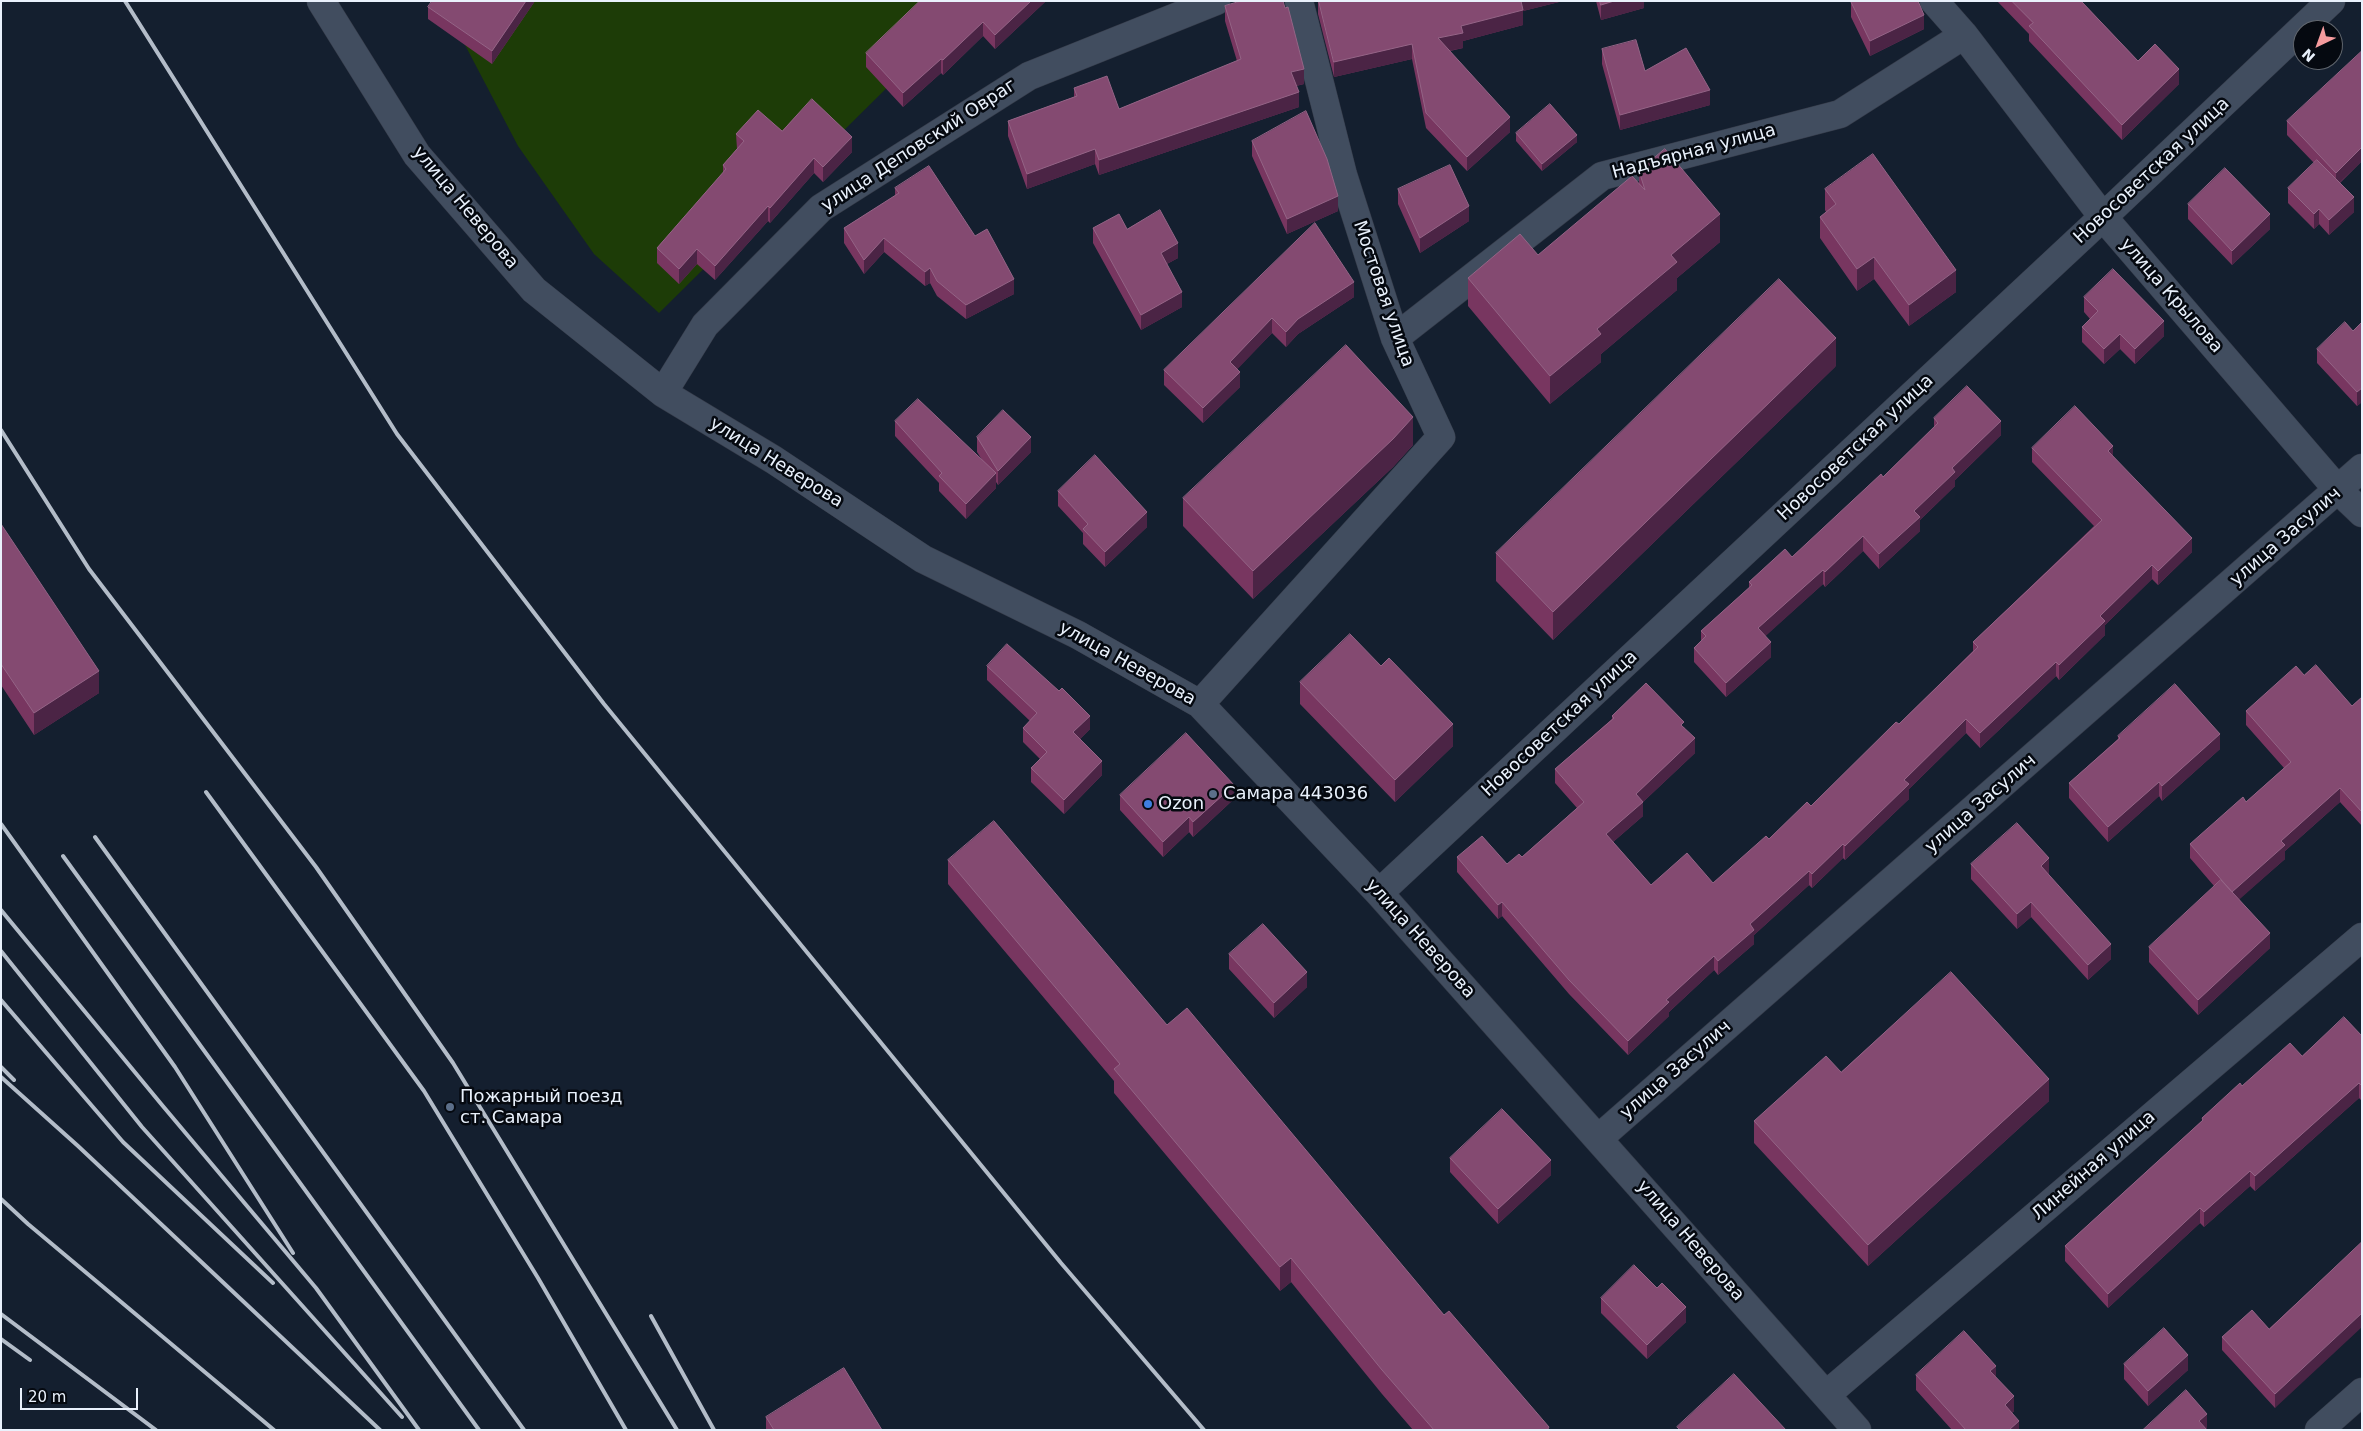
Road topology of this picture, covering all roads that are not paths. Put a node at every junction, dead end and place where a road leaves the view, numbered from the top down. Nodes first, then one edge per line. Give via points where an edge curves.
1 (321, 1) edge
2 (1216, 1) edge
3 (1299, 1) edge
4 (1934, 1) edge
5 (2331, 1) edge
6 (1964, 35) junction
7 (2104, 217) junction
8 (1395, 338) junction
9 (663, 393) junction
10 (2362, 468) edge
11 (2338, 490) junction
12 (2362, 513) edge
13 (1200, 704) junction
14 (1379, 893) junction
15 (2362, 937) edge
16 (1599, 1138) junction
17 (2362, 1392) edge
18 (1826, 1395) junction
19 (1857, 1430) edge
20 (2319, 1430) edge

1 - 9 street, улица Неверова via 417,155 534,290
2 - 9 street, улица Деповский Овраг via 1029,76 821,208 705,325
3 - 8 street, Мостовая улица via 1343,175
4 - 6 street, улица Крылова
5 - 7 street, Новосоветская улица
6 - 7 street, улица Крылова
6 - 8 street, Надъярная улица via 1840,114 1602,176
7 - 11 street, улица Крылова
7 - 14 street, Новосоветская улица
8 - 13 street, Мостовая улица via 1441,438
9 - 13 street, улица Неверова via 774,460 923,558 1078,635
10 - 11 street, улица Засулич
11 - 12 street, улица Крылова
11 - 16 street, улица Засулич
13 - 14 street, улица Неверова
14 - 16 street, улица Неверова
15 - 18 street, Линейная улица
16 - 18 street, улица Неверова
17 - 20 street
18 - 19 street, улица Неверова

